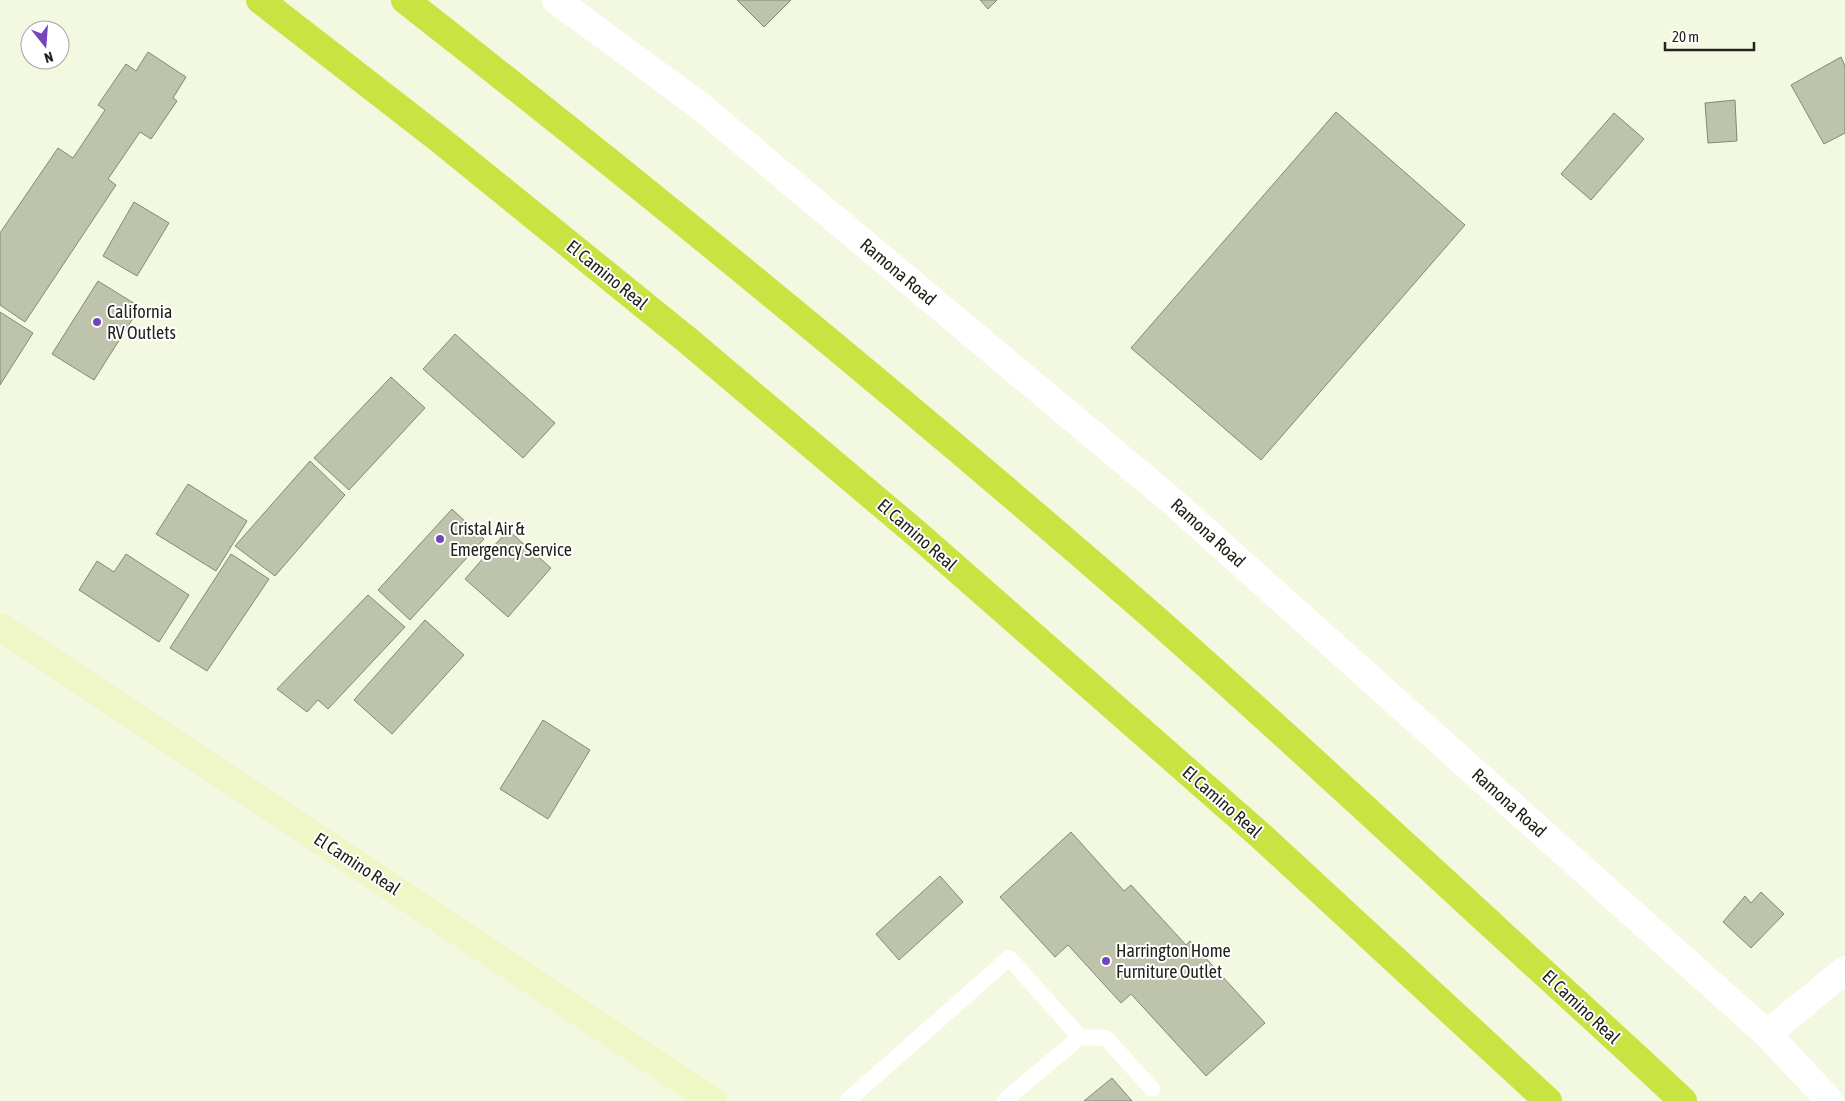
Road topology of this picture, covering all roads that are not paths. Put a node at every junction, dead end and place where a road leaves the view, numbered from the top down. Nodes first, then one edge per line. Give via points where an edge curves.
1 (260, 0) edge
2 (405, 0) edge
3 (556, 0) edge
4 (0, 627) edge
5 (1845, 970) edge
6 (1767, 1034) junction
7 (1080, 1037) junction
8 (1152, 1089) dead end
9 (713, 1101) edge
10 (847, 1101) edge
11 (1004, 1101) edge
12 (1548, 1101) edge
13 (1683, 1101) edge
14 (1830, 1101) edge

1 - 12 highway, El Camino Real via 678,333 916,534 1261,836
2 - 13 highway, El Camino Real via 748,275 1143,609 1347,791
3 - 6 street, Ramona Road via 700,106 1172,501
4 - 9 main road, El Camino Real
5 - 6 street
6 - 14 street, Ramona Road
7 - 8 lane via 1106,1038
7 - 10 lane via 1009,958
7 - 11 lane

